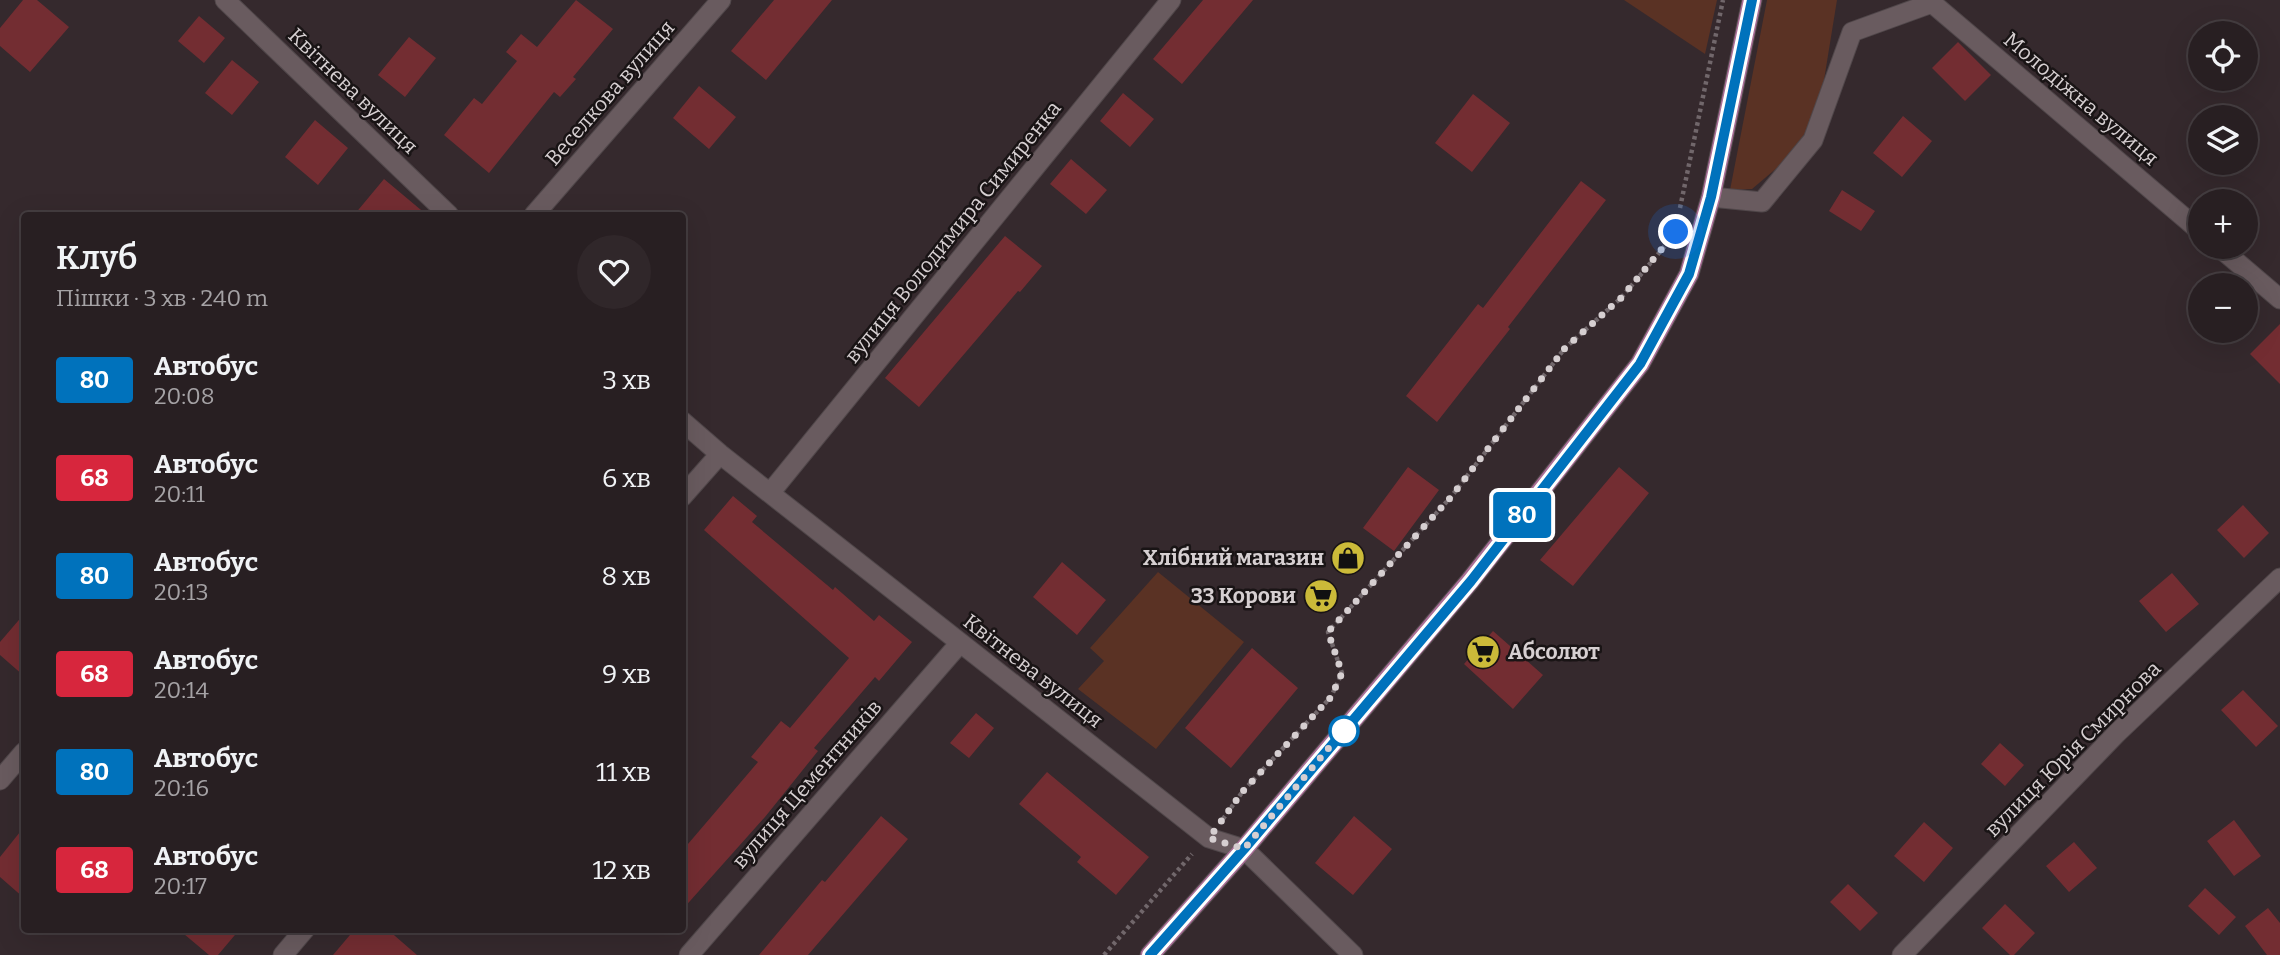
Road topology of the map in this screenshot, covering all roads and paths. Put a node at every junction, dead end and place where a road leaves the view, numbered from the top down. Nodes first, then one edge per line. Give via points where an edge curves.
1 (225, 0) edge
2 (721, 0) edge
3 (1171, 0) edge
4 (1723, 0) edge
5 (1752, 0) edge
6 (1928, 1) edge
7 (1711, 197) junction
8 (446, 212) edge
9 (537, 212) edge
10 (1678, 219) dead end
11 (2188, 221) edge
12 (1676, 232) dead end
13 (2233, 259) edge
14 (2280, 299) edge
15 (686, 424) edge
16 (720, 454) junction
17 (686, 492) edge
18 (771, 493) junction
19 (2280, 578) edge
20 (960, 643) junction
21 (21, 756) edge
22 (0, 780) edge
23 (1209, 838) junction
24 (1244, 849) junction
25 (302, 933) edge
26 (283, 955) edge
27 (689, 955) edge
28 (1104, 955) edge
29 (1150, 955) edge
30 (1353, 955) edge
31 (1902, 955) edge

1 - 8 street, Квітнева вулиця
2 - 9 street, Веселкова вулиця
3 - 18 street, вулиця Володимира Симиренка
4 - 10 path
5 - 7 main road
6 - 7 street, Молодіжна вулиця via 1852,32 1813,140 1762,202
6 - 11 street, Молодіжна вулиця
7 - 24 main road via 1689,274 1640,364 1471,581
12 - 23 path via 1621,298 1565,348 1451,497 1328,632 1342,673 1331,697 1243,791
13 - 14 street
15 - 16 street, Квітнева вулиця
16 - 17 street
16 - 18 street, Квітнева вулиця
18 - 20 street, Квітнева вулиця
19 - 31 street, вулиця Юрія Смирнова via 2117,733
20 - 23 street, Квітнева вулиця
20 - 27 street, вулиця Цементників
21 - 22 street
23 - 24 street, Квітнева вулиця
23 - 28 path
24 - 29 main road
24 - 30 street, Квітнева вулиця
25 - 26 street

